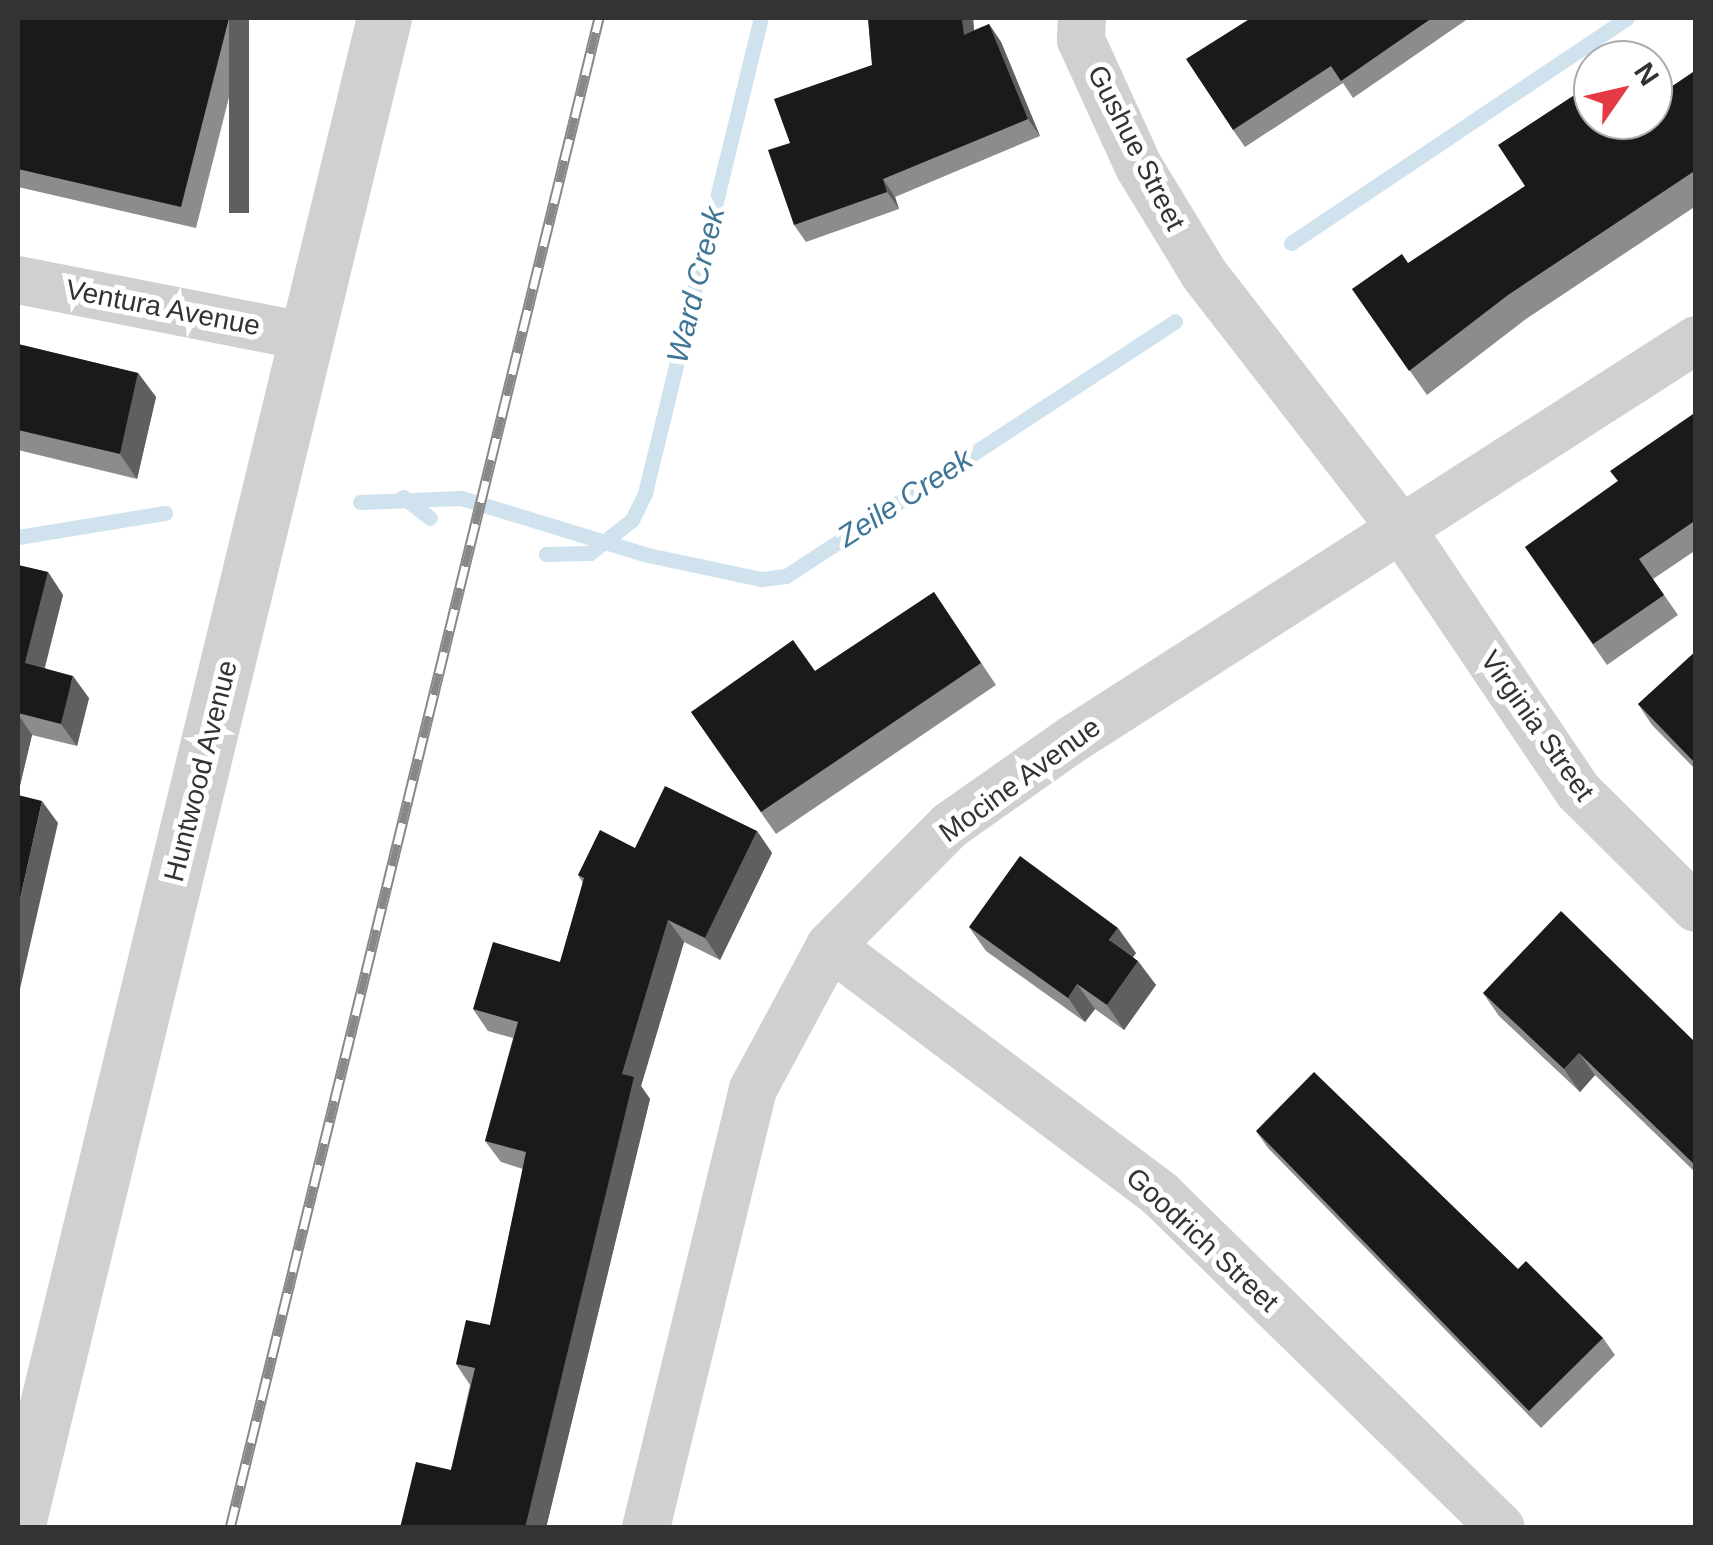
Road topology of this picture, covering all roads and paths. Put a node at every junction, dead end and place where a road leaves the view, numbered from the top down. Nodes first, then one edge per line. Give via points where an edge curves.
1 (384, 18) edge
2 (1082, 18) edge
3 (18, 280) edge
4 (310, 337) junction
5 (1696, 340) edge
6 (1400, 527) junction
7 (1696, 908) edge
8 (830, 946) junction
9 (18, 1524) edge
10 (646, 1528) edge
11 (1501, 1528) edge

1 - 4 street, Huntwood Avenue
2 - 6 street, Gushue Street via 1082,40 1140,167 1204,274
3 - 4 street, Ventura Avenue
4 - 9 street, Huntwood Avenue
5 - 6 street, Mocine Avenue
6 - 7 street, Virginia Street via 1578,791
6 - 8 street, Mocine Avenue via 949,826
8 - 10 street, Mocine Avenue via 752,1090
8 - 11 street, Goodrich Street via 1160,1194

